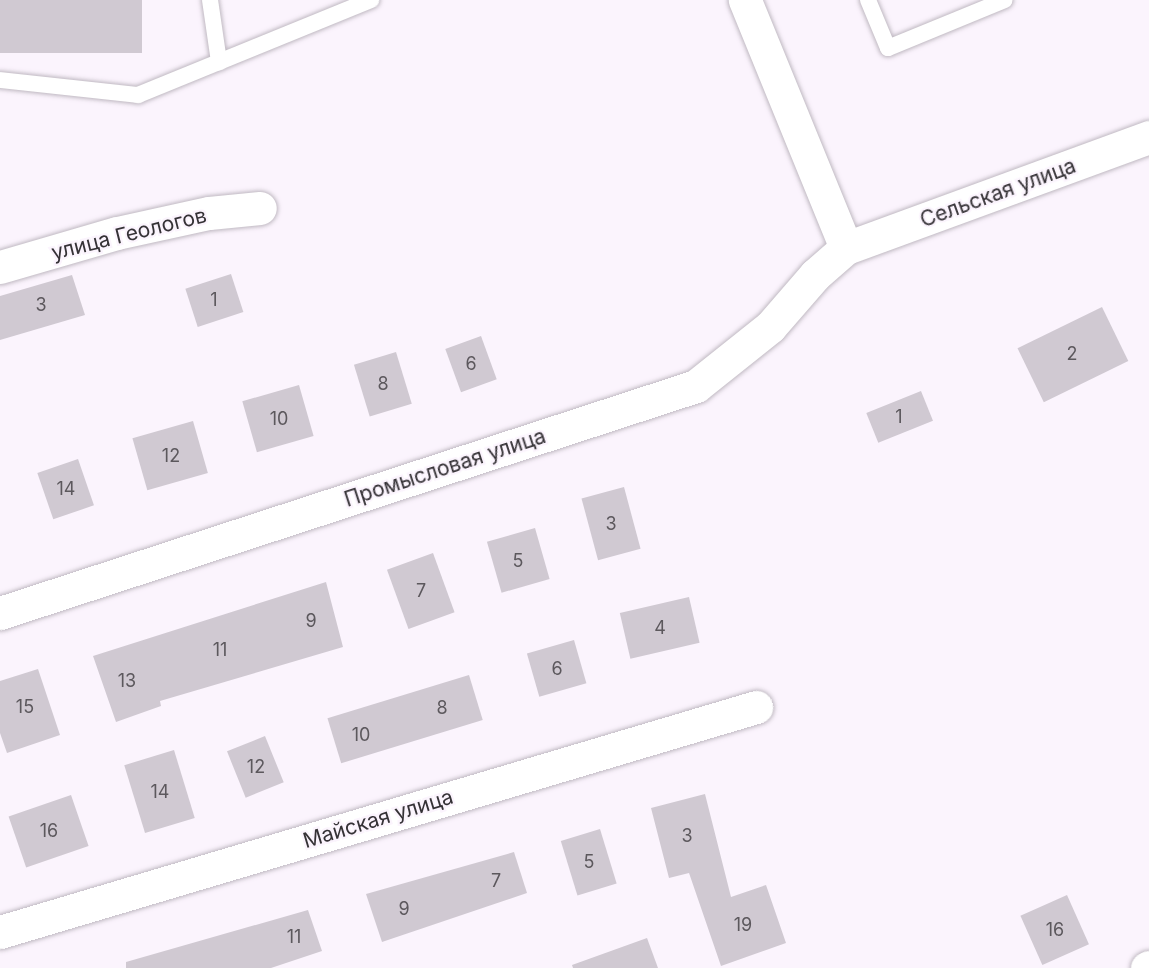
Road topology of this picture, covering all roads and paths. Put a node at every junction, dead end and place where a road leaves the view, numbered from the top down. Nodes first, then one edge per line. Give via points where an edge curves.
1 (210, 0) edge
2 (371, 0) edge
3 (745, 0) edge
4 (868, 0) edge
5 (1005, 0) edge
6 (219, 62) junction
7 (0, 80) edge
8 (1149, 137) edge
9 (260, 208) dead end
10 (846, 248) junction
11 (0, 267) edge
12 (0, 613) edge
13 (756, 706) dead end
14 (0, 932) edge

1 - 6 lane
2 - 6 lane
3 - 10 street
4 - 5 lane via 888,48
6 - 7 lane via 138,95
8 - 10 street, Сельская улица
9 - 11 street, улица Геологов via 209,213 117,233
10 - 12 street, Промысловая улица via 815,275 770,327 696,386
13 - 14 street, Майская улица

